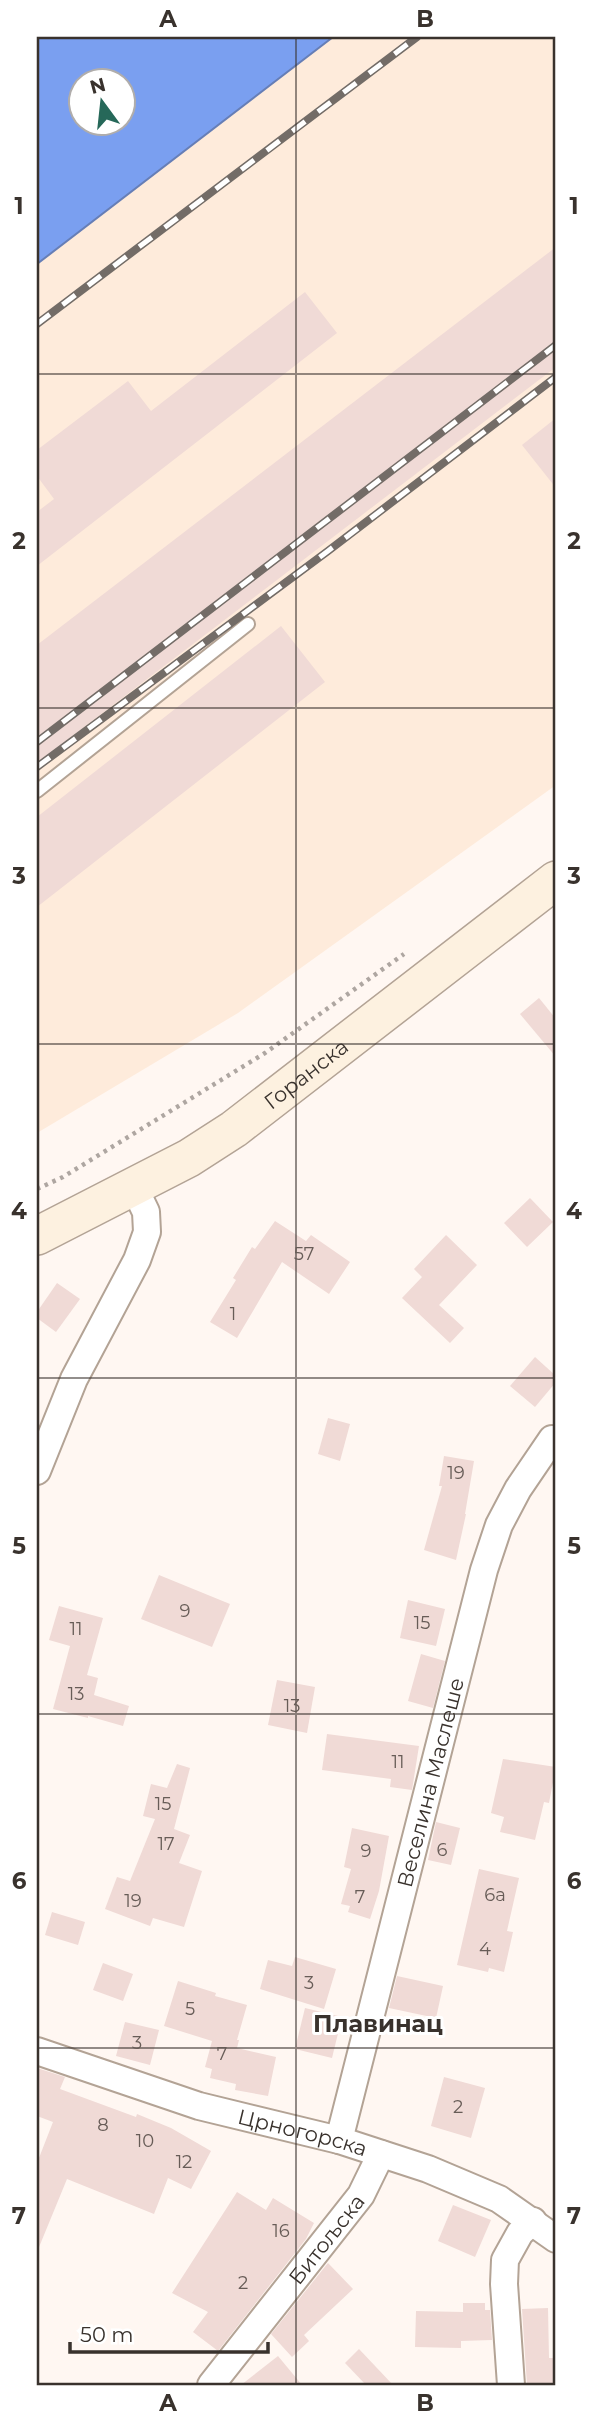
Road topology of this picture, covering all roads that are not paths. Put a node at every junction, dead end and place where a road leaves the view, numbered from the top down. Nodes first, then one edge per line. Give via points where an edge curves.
1 (248, 624) dead end
2 (37, 791) edge
3 (556, 880) edge
4 (134, 1187) junction
5 (37, 1236) edge
6 (552, 1438) dead end
7 (37, 1471) edge
8 (37, 2051) edge
9 (339, 2140) junction
10 (381, 2154) junction
11 (533, 2221) junction
12 (556, 2239) edge
13 (211, 2385) edge
14 (511, 2385) edge

1 - 2 lane
3 - 4 main road, Горанска via 234,1129
4 - 5 main road, Горанска
4 - 7 street via 146,1212 147,1232 74,1379
6 - 9 street, Веселина Маслеше via 505,1513 484,1570
8 - 9 street, Црногорска via 199,2106
9 - 10 street, Црногорска
10 - 11 street, Црногорска via 465,2182
10 - 13 street, Битољска via 361,2195
11 - 12 street, Црногорска
11 - 14 street via 520,2233 506,2260

